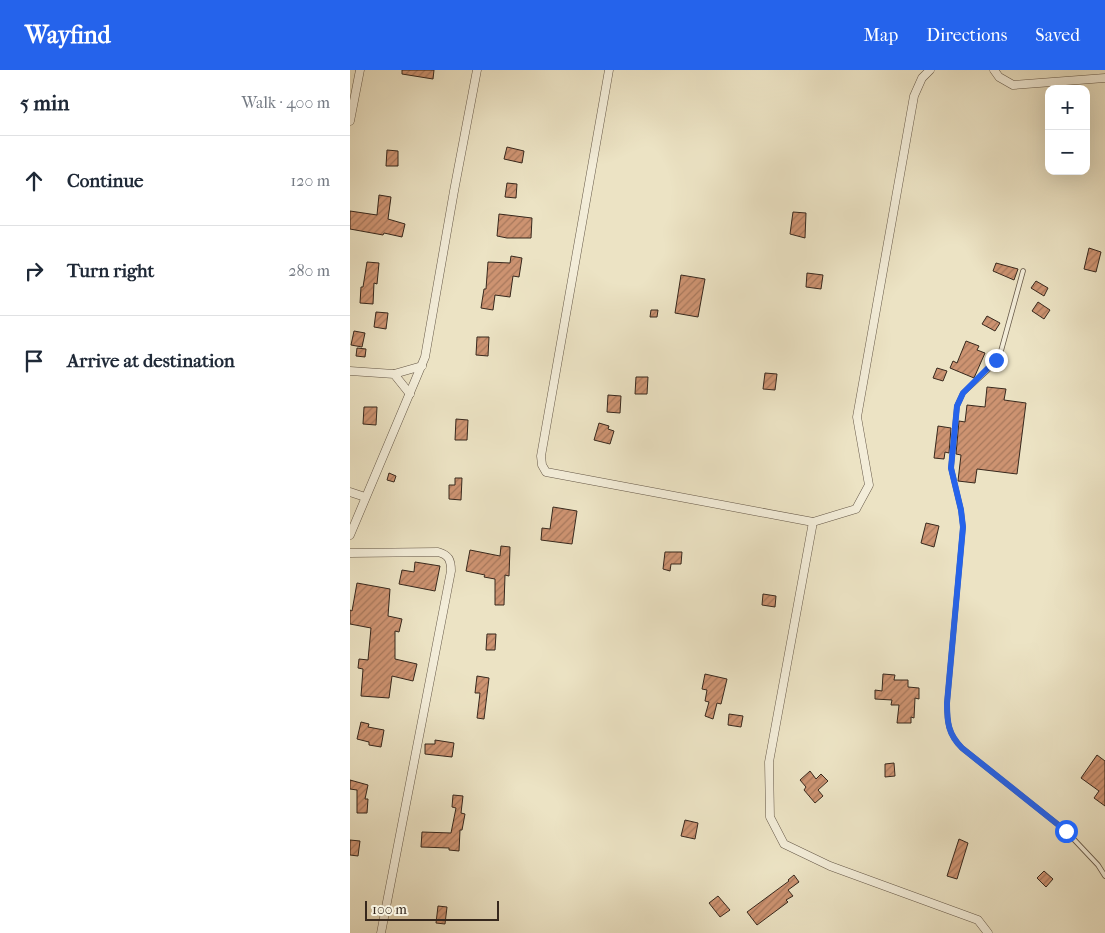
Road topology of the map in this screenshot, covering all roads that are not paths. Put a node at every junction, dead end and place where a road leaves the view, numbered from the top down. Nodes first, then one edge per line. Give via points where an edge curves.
1 (360, 70) edge
2 (477, 70) edge
3 (609, 70) edge
4 (930, 70) edge
5 (994, 70) edge
6 (1105, 78) edge
7 (350, 120) edge
8 (1023, 271) dead end
9 (422, 366) junction
10 (350, 371) edge
11 (394, 374) junction
12 (410, 394) junction
13 (350, 492) edge
14 (365, 497) junction
15 (813, 522) junction
16 (350, 535) edge
17 (350, 552) edge
18 (1105, 876) edge
19 (381, 933) edge
20 (988, 933) edge

1 - 7 street
2 - 9 street
3 - 15 street via 540,456 542,465 546,472
4 - 15 street via 922,78 914,96 857,417 869,485 856,509
5 - 6 street via 1013,85
8 - 18 lane via 1001,351 990,368 963,393 957,406 951,468 963,527 947,723 951,735 962,748 1066,831
9 - 11 street
9 - 12 street
10 - 11 street
11 - 12 street
12 - 14 street
13 - 14 street
14 - 16 street
15 - 20 street via 769,762 770,816 784,844 830,866 978,920
17 - 19 street via 438,552 449,557 451,563

